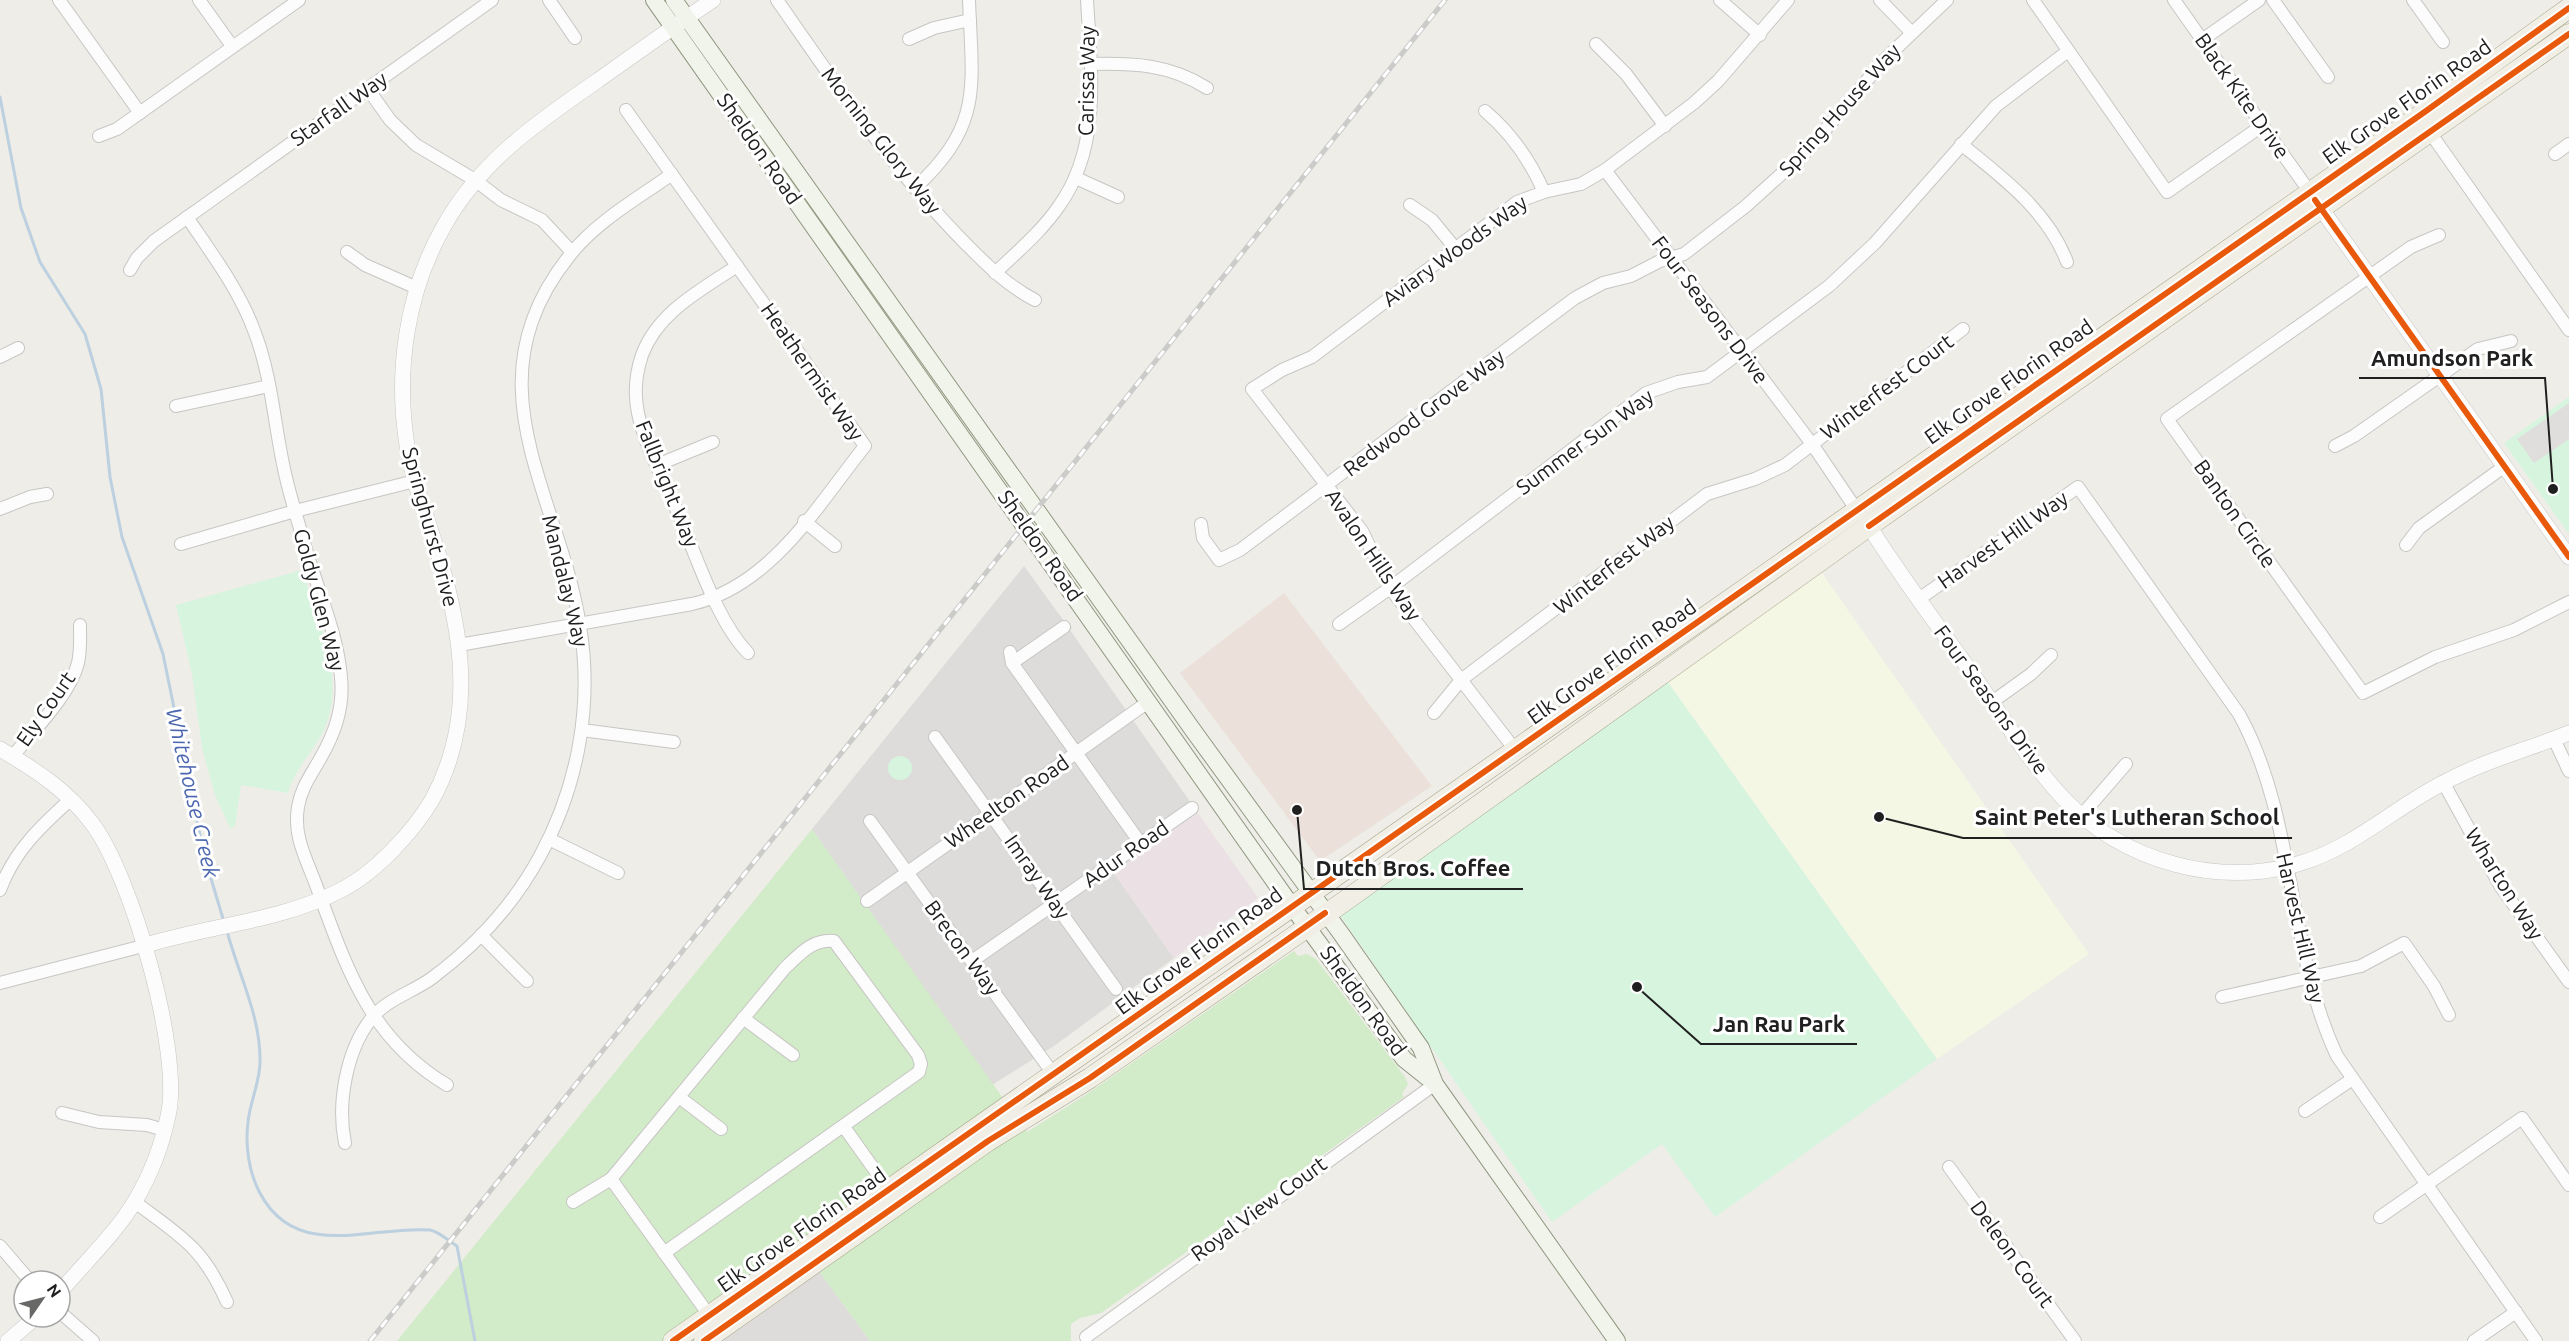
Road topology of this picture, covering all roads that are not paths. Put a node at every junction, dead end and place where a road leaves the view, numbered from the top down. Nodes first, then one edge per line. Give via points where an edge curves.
1 (59, 0) edge
2 (199, 0) edge
3 (299, 0) edge
4 (492, 0) edge
5 (549, 0) edge
6 (654, 0) edge
7 (674, 0) edge
8 (713, 0) edge
9 (777, 0) edge
10 (969, 0) edge
11 (1087, 0) edge
12 (1720, 0) edge
13 (1788, 0) edge
14 (1880, 0) edge
15 (1947, 0) edge
16 (2032, 0) edge
17 (2174, 0) edge
18 (2259, 0) edge
19 (2273, 0) edge
20 (2413, 0) edge
21 (2569, 8) edge
22 (970, 20) junction
23 (680, 23) junction
24 (1911, 32) junction
25 (1760, 35) junction
26 (2568, 37) edge
27 (575, 38) dead end
28 (909, 39) dead end
29 (2202, 40) junction
30 (2443, 42) dead end
31 (1596, 44) dead end
32 (232, 46) junction
33 (2068, 51) junction
34 (1090, 64) junction
35 (2328, 77) dead end
36 (1207, 88) dead end
37 (368, 89) junction
38 (626, 110) dead end
39 (1485, 111) dead end
40 (140, 113) junction
41 (2263, 125) junction
42 (1665, 126) junction
43 (2429, 131) junction
44 (99, 136) dead end
45 (1961, 144) junction
46 (2569, 144) edge
47 (2555, 154) dead end
48 (1605, 170) junction
49 (672, 174) junction
50 (1076, 178) junction
51 (475, 180) junction
52 (915, 188) junction
53 (2309, 191) junction
54 (1544, 192) junction
55 (1118, 197) dead end
56 (1410, 205) dead end
57 (2320, 208) junction
58 (187, 217) junction
59 (2439, 235) dead end
60 (1455, 248) junction
61 (347, 252) dead end
62 (572, 252) junction
63 (1671, 258) junction
64 (2067, 262) dead end
65 (737, 266) junction
66 (130, 270) dead end
67 (995, 273) junction
68 (2369, 276) junction
69 (417, 288) junction
70 (1035, 300) dead end
71 (2564, 314) edge
72 (1963, 329) dead end
73 (2569, 330) edge
74 (2511, 341) dead end
75 (18, 348) dead end
76 (1743, 353) junction
77 (0, 357) edge
78 (2440, 375) junction
79 (269, 386) junction
80 (1252, 388) joint
81 (176, 406) dead end
82 (1964, 434) junction
83 (713, 442) dead end
84 (1812, 444) junction
85 (2335, 446) dead end
86 (657, 465) junction
87 (2505, 466) junction
88 (415, 481) junction
89 (1328, 486) junction
90 (47, 494) dead end
91 (1856, 508) junction
92 (0, 509) edge
93 (295, 511) junction
94 (804, 521) junction
95 (1201, 524) dead end
96 (1869, 526) junction
97 (181, 544) dead end
98 (2406, 545) dead end
99 (835, 546) dead end
100 (1840, 550) junction
101 (2569, 557) edge
102 (1390, 588) junction
103 (715, 598) junction
104 (1919, 599) junction
105 (2569, 602) edge
106 (580, 624) junction
107 (1339, 624) dead end
108 (80, 625) dead end
109 (1064, 627) dead end
110 (459, 645) junction
111 (748, 653) dead end
112 (2051, 655) dead end
113 (1126, 670) junction
114 (1461, 680) junction
115 (1148, 702) junction
116 (1992, 702) junction
117 (1434, 713) dead end
118 (582, 730) junction
119 (1195, 733) junction
120 (2569, 733) edge
121 (935, 737) dead end
122 (2554, 739) junction
123 (674, 742) dead end
124 (1515, 751) junction
125 (6, 752) edge
126 (1076, 753) junction
127 (2126, 764) dead end
128 (2569, 771) edge
129 (2443, 782) junction
130 (71, 799) junction
131 (1192, 808) dead end
132 (991, 813) junction
133 (2081, 816) junction
134 (870, 821) dead end
135 (549, 839) junction
136 (1141, 844) junction
137 (2286, 867) junction
138 (618, 873) dead end
139 (907, 873) junction
140 (0, 890) edge
141 (1310, 892) junction
142 (321, 898) junction
143 (867, 901) dead end
144 (1055, 903) junction
145 (1291, 905) junction
146 (1325, 913) junction
147 (1306, 925) junction
148 (481, 935) junction
149 (143, 946) junction
150 (972, 961) junction
151 (2310, 977) junction
152 (527, 981) dead end
153 (2569, 982) edge
154 (0, 984) edge
155 (1116, 989) dead end
156 (2222, 997) dead end
157 (2449, 1015) dead end
158 (373, 1016) junction
159 (744, 1018) junction
160 (793, 1055) dead end
161 (1054, 1076) junction
162 (2352, 1080) junction
163 (1435, 1084) junction
164 (447, 1085) dead end
165 (679, 1096) junction
166 (1043, 1106) junction
167 (2305, 1111) dead end
168 (62, 1113) dead end
169 (844, 1127) junction
170 (721, 1129) dead end
171 (164, 1130) junction
172 (345, 1143) dead end
173 (1949, 1167) dead end
174 (610, 1179) junction
175 (2426, 1185) junction
176 (2569, 1185) edge
177 (889, 1190) junction
178 (135, 1202) junction
179 (573, 1202) dead end
180 (2380, 1217) dead end
181 (0, 1246) edge
182 (664, 1253) junction
183 (20, 1269) edge
184 (72, 1278) edge
185 (227, 1302) dead end
186 (2516, 1312) junction
187 (716, 1321) junction
188 (72, 1323) edge
189 (22, 1329) edge
190 (1086, 1337) dead end
191 (8, 1341) edge
192 (93, 1341) edge
193 (673, 1341) edge
194 (704, 1341) edge
195 (1617, 1341) edge
196 (2075, 1341) edge
197 (2474, 1341) edge
198 (2536, 1341) edge

1 - 40 street
2 - 32 street
3 - 32 street
4 - 37 street, Starfall Way
5 - 27 street
6 - 23 main road, Sheldon Road
7 - 23 main road, Sheldon Road
8 - 23 street, Springhurst Drive
9 - 52 street, Morning Glory Way
10 - 22 street
11 - 34 street, Carissa Way
12 - 25 street
13 - 25 street, Aviary Woods Way
14 - 24 street
15 - 24 street, Spring House Way
16 - 33 street
17 - 29 street, Black Kite Drive
18 - 29 street
19 - 35 street
20 - 30 street
21 - 53 main road, Elk Grove Florin Road
22 - 28 street via 934,28
22 - 52 street via 973,85 965,121 948,153
23 - 51 street, Springhurst Drive via 528,129
23 - 113 main road, Sheldon Road
23 - 119 main road, Sheldon Road
24 - 63 street, Spring House Way via 1831,125 1779,178 1684,254
25 - 42 street, Aviary Woods Way via 1718,81
26 - 43 main road, Elk Grove Florin Road
29 - 41 street, Black Kite Drive
31 - 42 street via 1626,74
32 - 40 street
33 - 41 street via 2167,192
33 - 45 street, Summer Sun Way via 1996,106
34 - 36 street via 1163,68
34 - 50 street, Carissa Way via 1089,134
37 - 51 street via 390,120 416,145
37 - 58 street, Starfall Way
38 - 49 street, Heathermist Way
39 - 54 street via 1531,164
40 - 44 street
41 - 53 street, Black Kite Drive
42 - 48 street, Aviary Woods Way
43 - 57 main road, Elk Grove Florin Road
43 - 71 street
45 - 64 street via 2030,205 2052,232
45 - 76 street, Summer Sun Way via 1875,243 1829,286
46 - 47 street
48 - 54 street, Aviary Woods Way via 1581,184
48 - 63 street, Four Seasons Drive
49 - 62 street, Mandalay Way via 604,221
49 - 65 street, Heathermist Way
50 - 55 street
50 - 67 street, Carissa Way via 1058,209
51 - 62 street via 501,200 542,220
51 - 69 street, Springhurst Drive via 443,226
52 - 67 street, Morning Glory Way
53 - 57 street
53 - 82 main road, Elk Grove Florin Road
54 - 60 street, Aviary Woods Way via 1517,202
56 - 60 street via 1432,220
57 - 68 street
57 - 96 main road, Elk Grove Florin Road
58 - 66 street, Starfall Way via 145,249
58 - 79 street, Goldy Glen Way via 236,291 255,332
59 - 68 street, Banton Circle via 2411,247
60 - 80 street, Aviary Woods Way via 1312,357
61 - 69 street via 365,266
62 - 106 street, Mandalay Way via 547,289 533,320 521,386 525,431
63 - 76 street, Four Seasons Drive
63 - 89 street, Redwood Grove Way via 1588,289
65 - 86 street, Fallbright Way via 666,318 642,356 636,389 638,412
65 - 94 street, Heathermist Way via 865,446
67 - 70 street, Morning Glory Way
68 - 78 street
68 - 105 street, Banton Circle via 2167,419 2363,693 2435,657 2514,630
69 - 88 street, Springhurst Drive via 406,343 403,393
71 - 73 street
72 - 84 street, Winterfest Court
74 - 78 street via 2478,349
75 - 77 street
76 - 84 street, Four Seasons Drive
76 - 102 street, Summer Sun Way via 1707,377 1646,393
78 - 85 street
78 - 87 street
79 - 81 street
79 - 93 street, Goldy Glen Way
80 - 89 street, Avalon Hills Way
82 - 91 main road, Elk Grove Florin Road
82 - 96 main road via 1953,457 1881,507 1871,516
83 - 86 street
84 - 91 street, Four Seasons Drive
84 - 114 street, Winterfest Way via 1785,465 1707,494
86 - 103 street, Fallbright Way
87 - 98 street via 2419,528
87 - 101 street
88 - 93 street
88 - 110 street, Springhurst Drive via 447,587
89 - 95 street, Redwood Grove Way via 1219,561 1203,538
89 - 102 street, Avalon Hills Way via 1362,531
90 - 92 street
91 - 100 main road via 1857,518 1842,535
91 - 124 main road, Elk Grove Florin Road
93 - 97 street
93 - 142 street, Goldy Glen Way via 341,675 339,719 305,782 298,806 298,838
94 - 99 street
94 - 103 street, Heathermist Way via 762,570
96 - 100 main road, Elk Grove Florin Road
96 - 104 street, Four Seasons Drive
100 - 146 main road, Elk Grove Florin Road
102 - 107 street, Summer Sun Way
102 - 114 street, Avalon Hills Way
103 - 106 street, Heathermist Way
103 - 111 street, Fallbright Way via 732,634
104 - 116 street, Four Seasons Drive
104 - 137 street, Harvest Hill Way via 2078,487 2250,734 2265,774
106 - 110 street, Heathermist Way
106 - 118 street, Mandalay Way via 585,688
108 - 125 street, Ely Court via 81,648 64,692
109 - 126 street via 1011,657
110 - 142 street, Springhurst Drive via 460,717 453,752 439,787 397,847 342,890
112 - 116 street
113 - 115 main road, Sheldon Road
113 - 119 main road via 1154,691 1182,728
114 - 117 street, Winterfest Way
114 - 124 street, Avalon Hills Way
115 - 126 street, Wheelton Road
115 - 145 main road, Sheldon Road
116 - 133 street, Four Seasons Drive via 2051,784
118 - 123 street
118 - 135 street, Mandalay Way via 572,780
119 - 141 main road, Sheldon Road
120 - 122 street, Four Seasons Drive
121 - 132 street, Imray Way
122 - 128 street
122 - 129 street, Four Seasons Drive
124 - 141 main road, Elk Grove Florin Road
125 - 130 street
126 - 132 street, Wheelton Road
126 - 136 street
127 - 133 street
129 - 137 street, Four Seasons Drive via 2349,843
129 - 153 street, Wharton Way via 2501,887
130 - 140 street via 22,848
130 - 149 street via 111,851
131 - 136 street, Adur Road
132 - 139 street, Wheelton Road
132 - 144 street, Imray Way
133 - 137 street, Four Seasons Drive via 2115,840 2175,865 2229,872
134 - 139 street, Brecon Way
135 - 138 street
135 - 148 street, Mandalay Way via 522,885
136 - 144 street, Adur Road
137 - 151 street, Harvest Hill Way
139 - 143 street, Wheelton Road
139 - 150 street, Brecon Way
141 - 145 main road, Elk Grove Florin Road
141 - 146 main road, Sheldon Road
142 - 149 street, Springhurst Drive via 303,906
142 - 158 street, Goldy Glen Way via 352,980
144 - 150 street, Adur Road
144 - 155 street, Imray Way
145 - 147 main road, Sheldon Road
145 - 161 main road, Elk Grove Florin Road
146 - 147 main road, Elk Grove Florin Road
146 - 163 main road, Sheldon Road via 1421,1048
147 - 163 main road, Sheldon Road via 1404,1059
147 - 166 main road, Elk Grove Florin Road via 1090,1078
148 - 152 street
148 - 158 street, Mandalay Way via 430,979
149 - 154 street
149 - 171 street via 172,1073
150 - 161 street, Brecon Way
151 - 156 street
151 - 157 street via 2361,966 2404,943
151 - 162 street, Harvest Hill Way via 2327,1034
158 - 164 street, Goldy Glen Way via 420,1064
158 - 172 street, Mandalay Way via 351,1058 342,1119
159 - 160 street
159 - 165 street
159 - 169 street via 811,945 834,941 842,949 918,1054 921,1064 914,1077
161 - 166 main road via 1055,1088 1046,1094
161 - 177 main road, Elk Grove Florin Road
162 - 167 street
162 - 175 street, Harvest Hill Way
163 - 190 street, Royal View Court
163 - 195 main road, Sheldon Road
165 - 170 street
165 - 174 street
166 - 187 main road, Elk Grove Florin Road
168 - 171 street
169 - 177 street
169 - 182 street
171 - 178 street
173 - 196 street, Deleon Court
174 - 179 street
174 - 182 street
175 - 176 street via 2522,1118
175 - 180 street
175 - 186 street, Harvest Hill Way
177 - 187 main road, Elk Grove Florin Road via 747,1289 728,1314
178 - 184 street
178 - 185 street via 194,1247 217,1279
181 - 183 street
182 - 187 street
186 - 197 street
186 - 198 street, Harvest Hill Way
187 - 193 main road, Elk Grove Florin Road
187 - 194 main road, Elk Grove Florin Road
188 - 192 street
189 - 191 street

